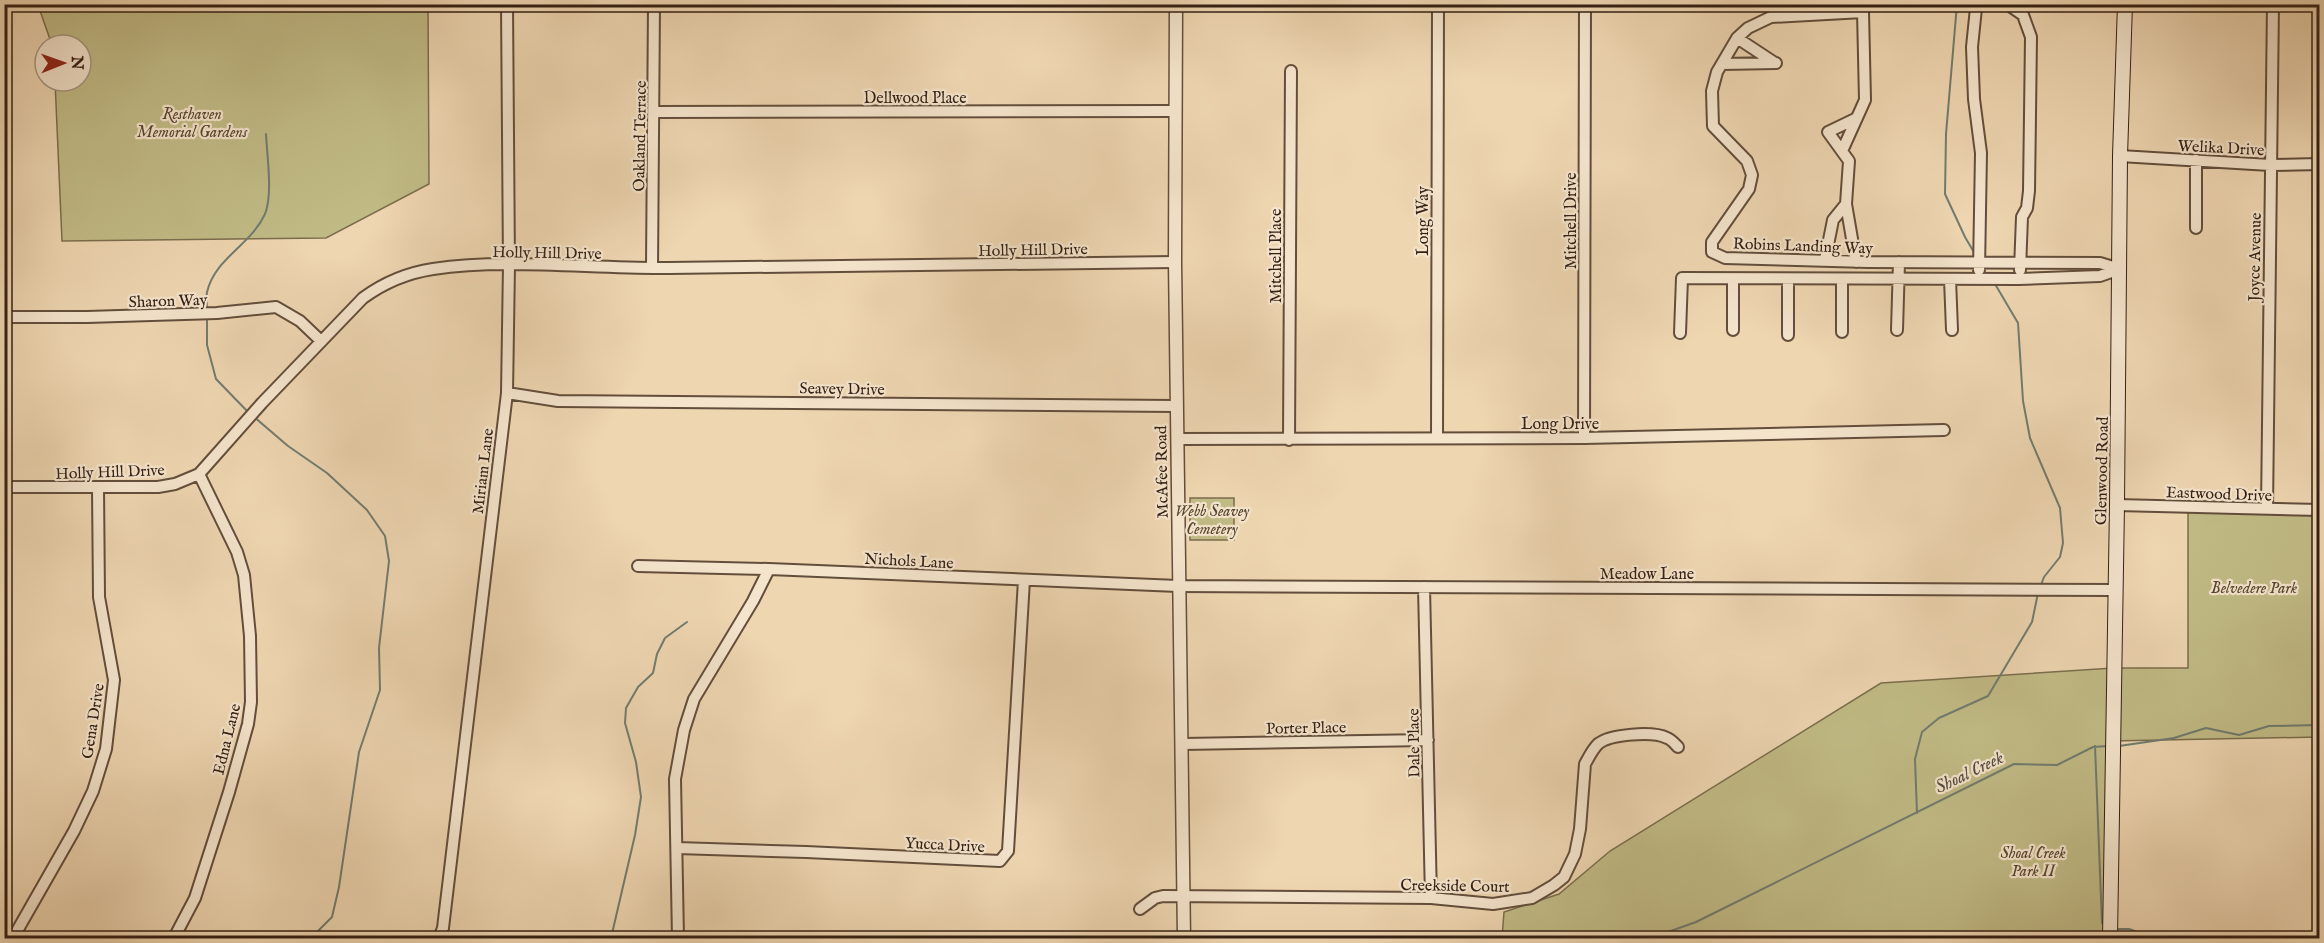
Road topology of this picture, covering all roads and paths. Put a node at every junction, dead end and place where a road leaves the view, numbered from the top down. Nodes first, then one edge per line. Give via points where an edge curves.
1 (507, 4) edge
2 (654, 4) edge
3 (1176, 4) edge
4 (1438, 4) edge
5 (1585, 4) edge
6 (1983, 4) edge
7 (2007, 4) edge
8 (2125, 4) edge
9 (2273, 4) edge
10 (1737, 38) junction
11 (1722, 64) junction
12 (1291, 71) dead end
13 (1176, 111) junction
14 (654, 112) junction
15 (1857, 118) junction
16 (1842, 151) junction
17 (2120, 156) junction
18 (2196, 160) junction
19 (2319, 164) edge
20 (2270, 165) junction
21 (1846, 204) junction
22 (2196, 228) dead end
23 (1825, 260) junction
24 (1175, 262) junction
25 (1856, 262) junction
26 (1868, 262) junction
27 (1899, 262) junction
28 (1937, 263) junction
29 (1978, 263) junction
30 (2021, 263) junction
31 (509, 265) junction
32 (652, 268) junction
33 (2120, 269) junction
34 (1788, 279) junction
35 (1842, 279) junction
36 (1868, 279) junction
37 (1898, 279) junction
38 (1938, 279) junction
39 (1950, 279) junction
40 (1980, 279) junction
41 (2019, 279) junction
42 (1733, 280) junction
43 (4, 316) edge
44 (1733, 330) dead end
45 (1897, 330) dead end
46 (1952, 330) dead end
47 (1842, 332) dead end
48 (1680, 333) dead end
49 (1788, 335) dead end
50 (321, 341) junction
51 (507, 393) junction
52 (1176, 406) junction
53 (1944, 430) dead end
54 (1437, 438) junction
55 (1584, 438) junction
56 (1177, 439) junction
57 (1289, 440) junction
58 (198, 474) junction
59 (4, 487) edge
60 (98, 489) junction
61 (2117, 505) junction
62 (2267, 509) junction
63 (2319, 510) edge
64 (638, 566) dead end
65 (769, 569) junction
66 (1024, 580) junction
67 (1178, 586) junction
68 (1424, 587) junction
69 (2116, 590) junction
70 (1428, 740) junction
71 (1183, 744) junction
72 (1678, 747) dead end
73 (677, 848) junction
74 (1185, 896) junction
75 (1431, 898) junction
76 (1140, 909) dead end
77 (13, 939) edge
78 (174, 939) edge
79 (440, 939) edge
80 (678, 939) edge
81 (1184, 939) edge
82 (2110, 939) edge

1 - 31 street, Miriam Lane
2 - 14 street, Oakland Terrace
3 - 13 street, McAfee Road
4 - 54 street, Long Way
5 - 55 street, Mitchell Drive
6 - 29 street via 1976,8 1972,47 1981,153
7 - 30 street via 2023,15 2031,37 2029,191 2022,217
8 - 17 main road, Glenwood Road
9 - 20 street, Joyce Avenue
10 - 11 street, Robins Landing Way
10 - 11 street via 1776,63
10 - 15 street, Robins Landing Way via 1772,17 1863,12 1865,100
11 - 23 street, Robins Landing Way via 1712,91 1713,126 1747,161 1752,176 1749,189 1712,242 1712,252 1725,258
12 - 57 street, Mitchell Place
13 - 14 street, Dellwood Place
13 - 24 street, McAfee Road
14 - 32 street, Oakland Terrace
15 - 16 street
15 - 16 street via 1828,132
16 - 21 street via 1849,161
17 - 18 street, Welika Drive
17 - 33 main road, Glenwood Road
18 - 20 street, Welika Drive
18 - 22 street
19 - 20 street, Welika Drive
20 - 62 street, Joyce Avenue
21 - 23 street via 1833,220
21 - 25 street
23 - 25 street, Robins Landing Way
24 - 32 street, Holly Hill Drive
24 - 52 street, McAfee Road
25 - 26 street, Robins Landing Way
26 - 27 street, Robins Landing Way
26 - 36 street
27 - 28 street, Robins Landing Way
27 - 37 street
28 - 29 street, Robins Landing Way
28 - 38 street
29 - 30 street, Robins Landing Way
29 - 40 street
30 - 33 street, Robins Landing Way via 2100,263
30 - 41 street
31 - 32 street, Holly Hill Drive
31 - 50 street, Holly Hill Drive via 456,266 401,276 363,298
31 - 51 street, Miriam Lane
33 - 41 street, Robins Landing Way via 2100,276
33 - 61 main road, Glenwood Road
34 - 35 street, Robins Landing Way
34 - 42 street, Robins Landing Way
34 - 49 street
35 - 36 street, Robins Landing Way
35 - 47 street
36 - 37 street, Robins Landing Way
37 - 38 street, Robins Landing Way
37 - 45 street
38 - 39 street, Robins Landing Way
39 - 40 street, Robins Landing Way
39 - 46 street
40 - 41 street, Robins Landing Way
42 - 44 street
42 - 48 street, Robins Landing Way via 1682,278
43 - 50 street, Sharon Way via 217,313 276,307 300,321
50 - 58 street, Holly Hill Drive
51 - 52 street, Seavey Drive via 558,401
51 - 79 street, Miriam Lane
52 - 56 street, McAfee Road
53 - 55 street, Long Drive
54 - 55 street, Long Drive
54 - 57 street, Long Drive
56 - 57 street, Long Drive
56 - 67 street, McAfee Road
58 - 60 street, Holly Hill Drive via 158,487
58 - 78 street, Edna Lane via 219,511 244,575 251,702 229,792 195,898
59 - 60 street, Holly Hill Drive
60 - 77 street, Gena Drive via 99,597 114,680 106,749 93,791 74,831
61 - 62 street, Eastwood Drive
61 - 69 main road, Glenwood Road
62 - 63 street, Eastwood Drive
64 - 65 street, Nichols Lane
65 - 66 street, Nichols Lane
65 - 73 street via 694,699 675,779
66 - 67 street, Nichols Lane
66 - 73 street, Yucca Drive via 1008,851 1000,861
67 - 68 street, Meadow Lane
67 - 71 street, McAfee Road
68 - 69 street, Meadow Lane
68 - 70 street, Dale Place
69 - 82 main road, Glenwood Road
70 - 71 street, Porter Place
70 - 75 street, Dale Place
71 - 74 street, McAfee Road
72 - 75 street, Creekside Court via 1667,737 1636,734 1611,737 1591,752 1585,764 1575,854 1564,877 1544,892 1507,903
73 - 80 street
74 - 75 street, Creekside Court
74 - 76 street, Creekside Court via 1155,898
74 - 81 street, McAfee Road

